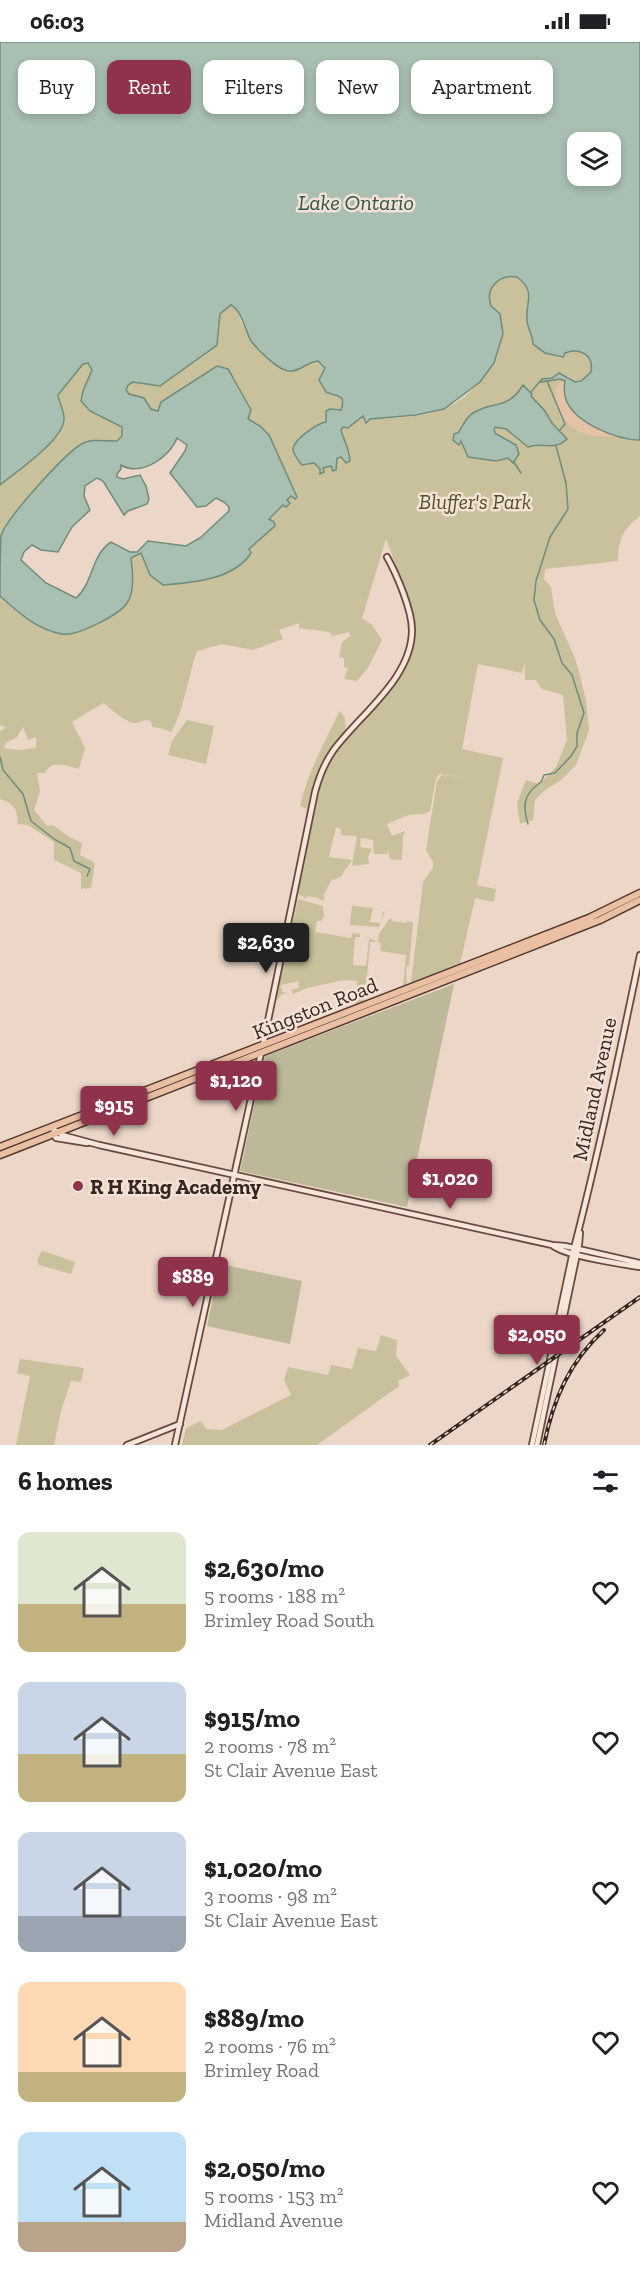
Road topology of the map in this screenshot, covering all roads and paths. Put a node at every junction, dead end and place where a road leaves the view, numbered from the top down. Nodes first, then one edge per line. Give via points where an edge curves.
1 (387, 557) dead end
2 (640, 892) edge
3 (639, 902) edge
4 (640, 955) edge
5 (262, 1046) junction
6 (260, 1054) junction
7 (55, 1131) junction
8 (0, 1148) edge
9 (0, 1155) edge
10 (234, 1176) junction
11 (575, 1251) junction
12 (640, 1263) edge
13 (640, 1268) edge
14 (180, 1424) junction
15 (127, 1445) edge
16 (175, 1445) edge
17 (532, 1445) edge
18 (537, 1445) edge

1 - 5 main road via 411,623 409,650 390,684 321,772
2 - 5 main road, Kingston Road via 590,918
3 - 6 main road, Kingston Road
4 - 11 main road, Midland Avenue
5 - 6 main road
5 - 7 main road, Kingston Road
6 - 7 main road, Kingston Road
6 - 10 main road
7 - 8 main road, Kingston Road
7 - 9 main road, Kingston Road
7 - 10 main road via 56,1137 82,1144
10 - 11 main road
10 - 14 main road
11 - 12 main road
11 - 13 main road
11 - 17 main road, Midland Avenue
11 - 18 main road, Midland Avenue
14 - 15 main road
14 - 16 main road

